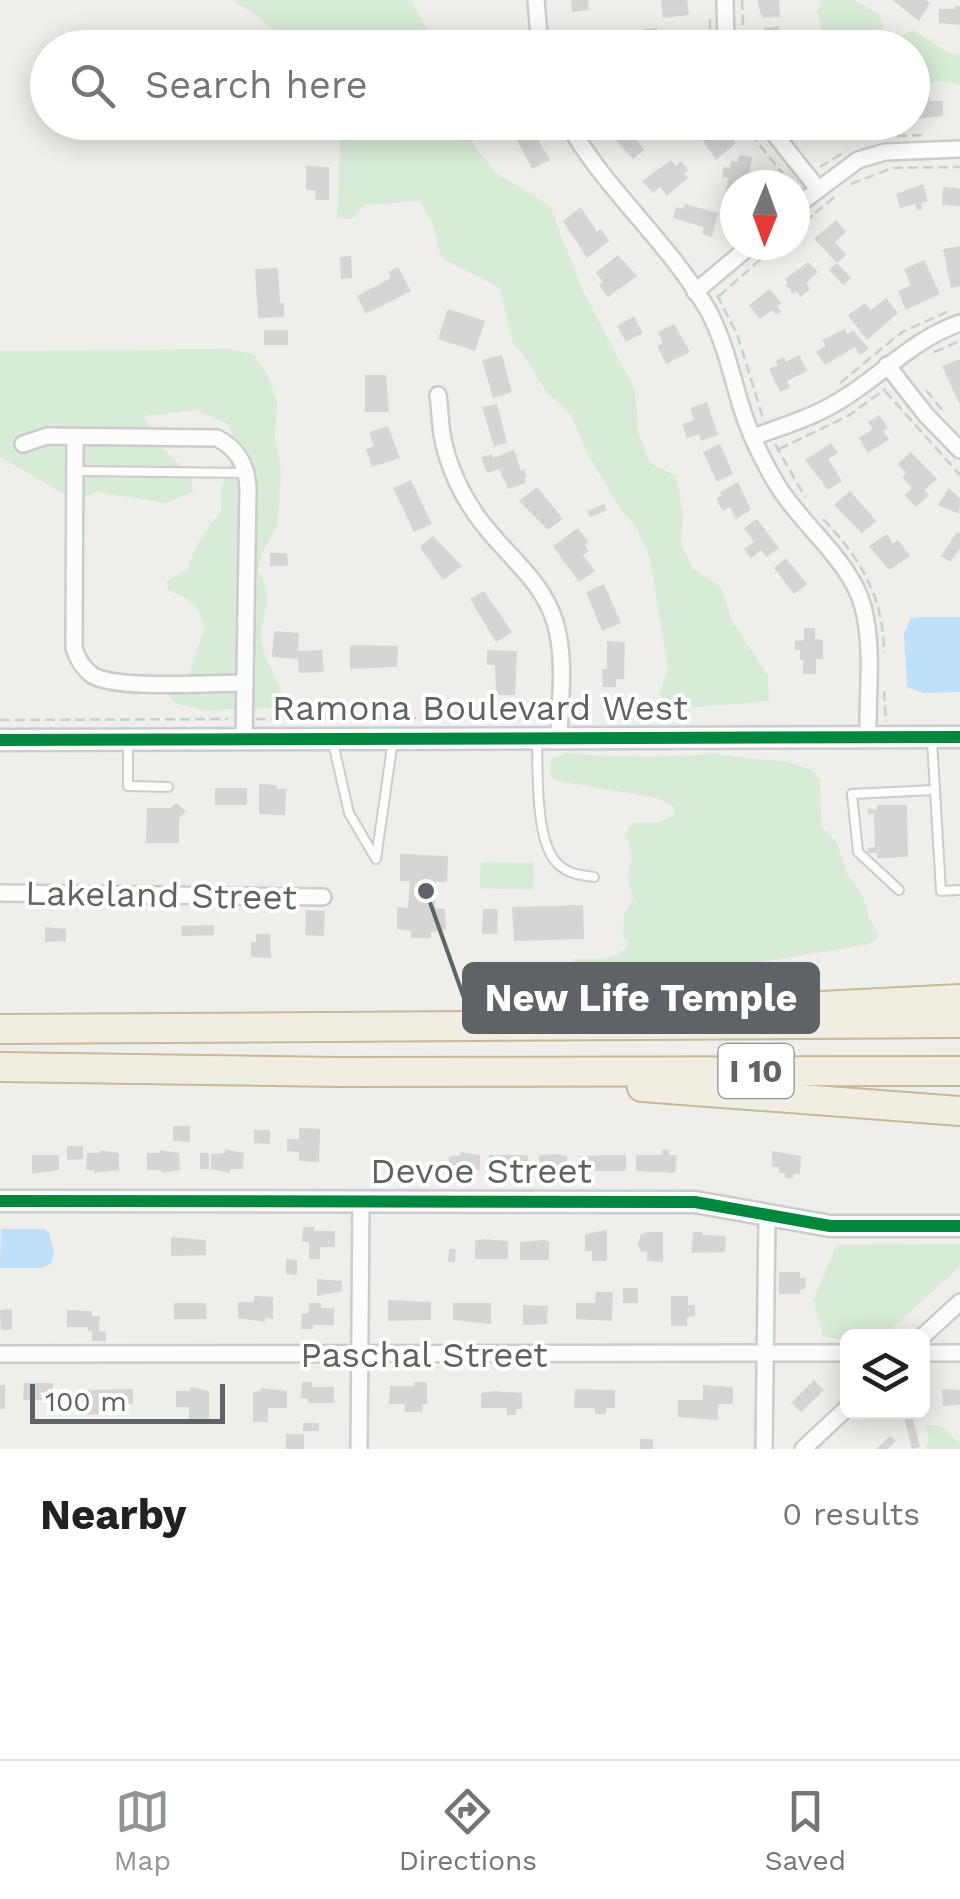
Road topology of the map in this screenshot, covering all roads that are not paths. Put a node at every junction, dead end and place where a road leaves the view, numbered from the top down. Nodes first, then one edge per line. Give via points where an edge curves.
1 (536, 0) edge
2 (725, 0) edge
3 (538, 30) edge
4 (726, 30) edge
5 (579, 140) edge
6 (779, 140) edge
7 (960, 149) edge
8 (818, 189) junction
9 (810, 195) edge
10 (733, 260) edge
11 (695, 292) junction
12 (959, 315) edge
13 (887, 365) junction
14 (438, 396) dead end
15 (75, 436) junction
16 (753, 437) junction
17 (23, 444) dead end
18 (960, 450) edge
19 (75, 470) junction
20 (247, 474) junction
21 (245, 683) junction
22 (560, 728) junction
23 (245, 729) junction
24 (536, 737) junction
25 (868, 737) junction
26 (932, 737) junction
27 (960, 737) edge
28 (128, 738) junction
29 (332, 738) junction
30 (393, 738) junction
31 (0, 740) edge
32 (168, 787) dead end
33 (934, 790) junction
34 (594, 878) dead end
35 (899, 890) dead end
36 (960, 890) edge
37 (0, 892) edge
38 (322, 898) dead end
39 (960, 999) edge
40 (960, 1023) edge
41 (570, 1024) junction
42 (1, 1029) edge
43 (0, 1067) edge
44 (960, 1070) edge
45 (552, 1071) junction
46 (960, 1111) edge
47 (0, 1201) edge
48 (361, 1201) junction
49 (767, 1215) junction
50 (960, 1226) edge
51 (960, 1302) edge
52 (930, 1330) edge
53 (960, 1352) edge
54 (840, 1353) edge
55 (930, 1353) edge
56 (0, 1354) edge
57 (765, 1354) junction
58 (359, 1355) junction
59 (840, 1415) edge
60 (358, 1449) edge
61 (764, 1449) edge
62 (804, 1449) edge

1 - 3 street
2 - 4 street
5 - 11 street
6 - 8 street
7 - 8 street via 872,156 845,166
8 - 9 street
10 - 11 street
11 - 16 street via 723,340
12 - 13 street
13 - 16 street via 822,411
13 - 18 street
14 - 22 street via 451,468 484,527 519,561 552,612 561,646
15 - 17 street
15 - 19 street
15 - 20 street via 217,438 240,456
16 - 25 street via 789,504 860,598 868,632
19 - 20 lane
19 - 21 street via 74,648 81,663 115,683
20 - 21 street
21 - 23 street
22 - 24 street, Ramona Boulevard West
22 - 25 street, Ramona Boulevard West
23 - 28 street, Ramona Boulevard West
23 - 29 street, Ramona Boulevard West
24 - 30 street, Ramona Boulevard West
24 - 34 lane via 546,845 554,862
25 - 26 street, Ramona Boulevard West
26 - 27 street, Ramona Boulevard West
26 - 33 lane
28 - 31 street, Ramona Boulevard West
28 - 32 lane via 128,786
29 - 30 street, Ramona Boulevard West
29 - 30 lane via 349,813 376,859
33 - 35 lane via 852,794 858,852
33 - 36 lane via 941,891
37 - 38 street, Lakeland Street
39 - 41 highway
40 - 41 highway, I 10
41 - 42 highway, I 10
43 - 45 highway, I 10
44 - 45 highway, I 10
45 - 46 highway via 631,1086
47 - 48 street, Devoe Street
48 - 49 street, Devoe Street via 695,1202
48 - 58 street
49 - 50 street, Devoe Street via 830,1226
49 - 57 street
51 - 52 street
53 - 55 street
54 - 57 street, Paschal Street
56 - 58 street, Paschal Street
57 - 58 street, Paschal Street
57 - 61 street
58 - 60 street
59 - 62 street

